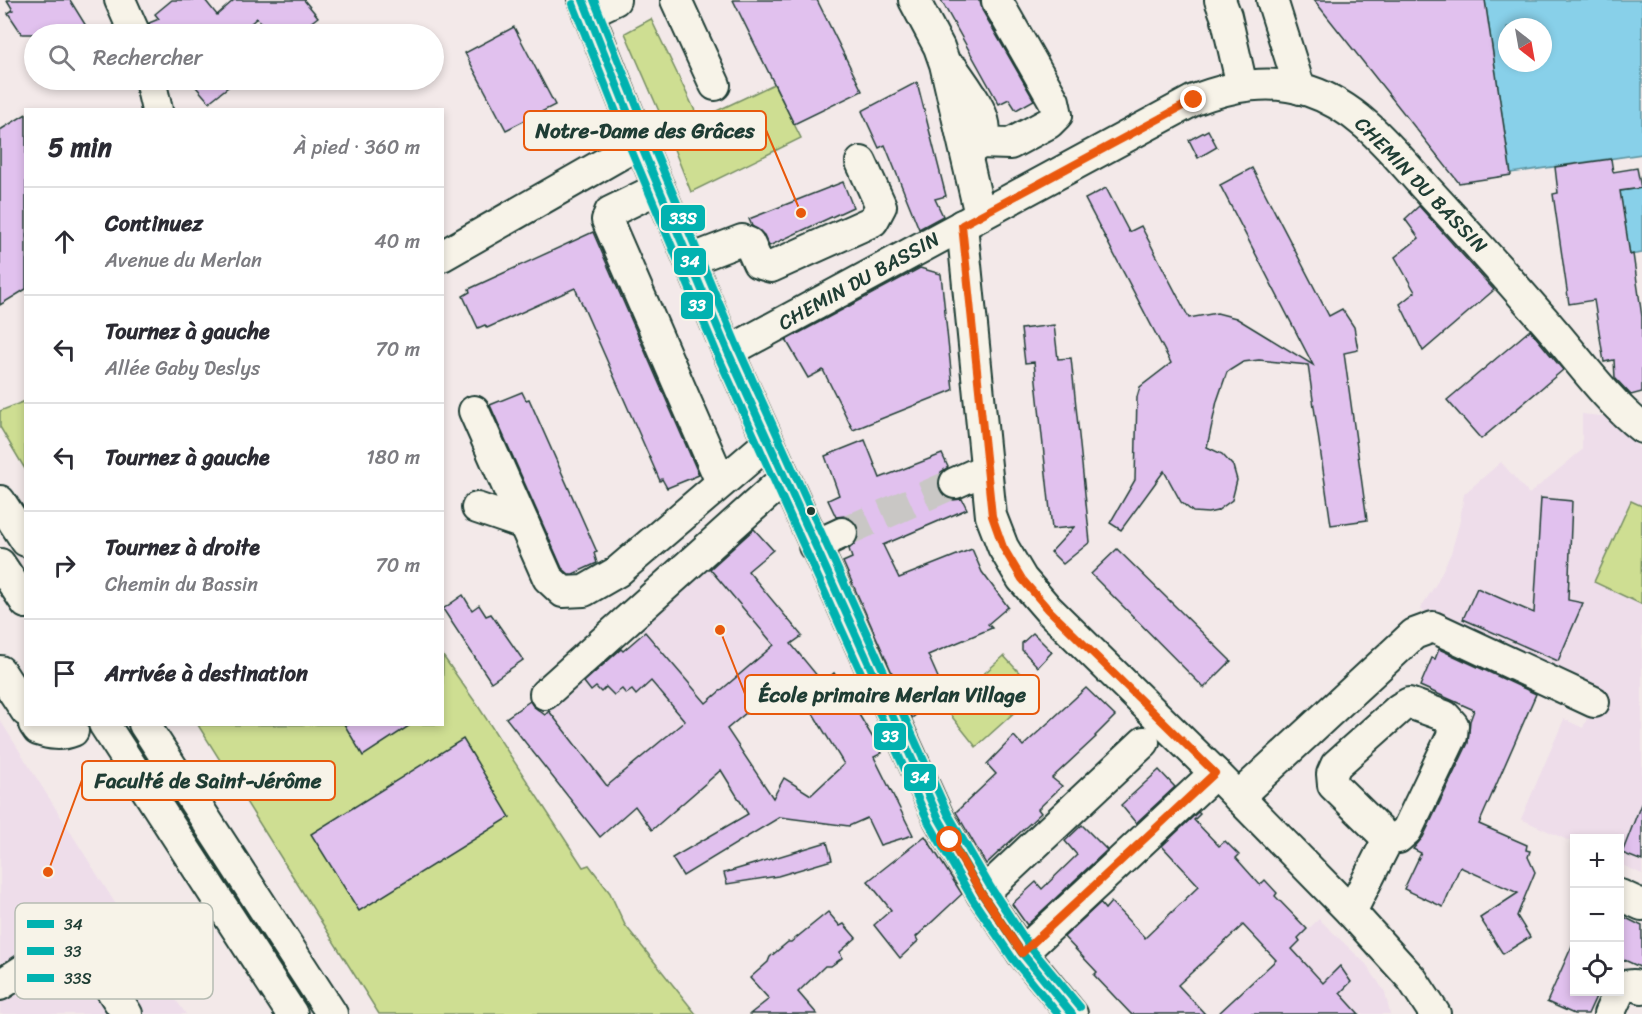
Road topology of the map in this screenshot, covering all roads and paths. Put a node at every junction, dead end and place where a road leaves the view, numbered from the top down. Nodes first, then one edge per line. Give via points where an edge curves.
1 (120, 0) edge
2 (615, 0) edge
3 (676, 0) edge
4 (914, 0) edge
5 (1220, 0) edge
6 (1272, 0) edge
7 (997, 1) edge
8 (586, 7) edge
9 (131, 24) edge
10 (716, 85) dead end
11 (1242, 86) junction
12 (1300, 89) junction
13 (152, 90) edge
14 (157, 108) edge
15 (640, 143) junction
16 (973, 149) junction
17 (861, 162) dead end
18 (659, 189) junction
19 (971, 220) junction
20 (444, 255) edge
21 (690, 260) junction
22 (728, 352) junction
23 (474, 411) dead end
24 (1642, 428) edge
25 (768, 442) junction
26 (986, 469) junction
27 (784, 479) junction
28 (721, 482) junction
29 (955, 483) tunnel mouth
30 (0, 501) edge
31 (477, 508) dead end
32 (524, 524) junction
33 (842, 533) tunnel mouth
34 (24, 538) edge
35 (814, 546) junction
36 (0, 564) edge
37 (24, 600) edge
38 (0, 671) edge
39 (546, 694) dead end
40 (1594, 702) dead end
41 (24, 709) edge
42 (38, 726) edge
43 (105, 726) edge
44 (145, 726) edge
45 (73, 731) dead end
46 (1144, 742) dead end
47 (1215, 773) junction
48 (1238, 797) junction
49 (1388, 839) junction
50 (982, 894) junction
51 (1624, 896) edge
52 (1642, 905) edge
53 (1351, 912) junction
54 (1022, 953) junction
55 (15, 975) edge
56 (0, 985) edge
57 (1624, 986) edge
58 (1642, 988) edge
59 (1617, 996) edge
60 (118, 999) edge
61 (128, 1014) edge
62 (292, 1014) edge
63 (332, 1014) edge
64 (1072, 1014) edge
65 (1435, 1014) edge
66 (1609, 1014) edge

1 - 9 street
2 - 8 street
3 - 10 street
4 - 16 street via 939,47
5 - 11 street
6 - 12 street
7 - 16 street via 1054,101 1058,115 1010,144
8 - 15 street
11 - 12 street, CHEMIN DU BASSIN via 1268,84
11 - 19 street, CHEMIN DU BASSIN via 1194,100
12 - 24 street, CHEMIN DU BASSIN via 1332,100 1377,133 1619,407
13 - 14 street
15 - 18 street
15 - 20 street
16 - 19 street
17 - 21 street via 881,206 873,221 771,267 758,263 749,243 742,240
18 - 21 street
18 - 28 street via 610,212 608,220
19 - 22 street, CHEMIN DU BASSIN
19 - 26 street
21 - 22 street
22 - 25 street
23 - 32 street
25 - 27 street
25 - 28 street
26 - 29 street
26 - 47 street via 992,516 1003,547 1022,579
27 - 35 street
27 - 39 street
28 - 32 street via 617,572 584,591 563,592 548,578
30 - 34 street
31 - 32 street
33 - 35 street
35 - 50 street via 939,819
36 - 37 street
38 - 41 street
40 - 48 street via 1433,627 1413,634
42 - 45 street via 51,734
43 - 62 street
44 - 63 street
46 - 50 street
47 - 48 street
47 - 54 street
48 - 53 street
49 - 49 street via 1398,838 1407,830 1454,725 1445,716 1409,703 1336,765 1332,774 1333,785
49 - 53 street
50 - 54 street
51 - 52 street
53 - 65 street via 1412,979
54 - 64 street
55 - 56 street
57 - 58 street
59 - 66 street
60 - 61 street

